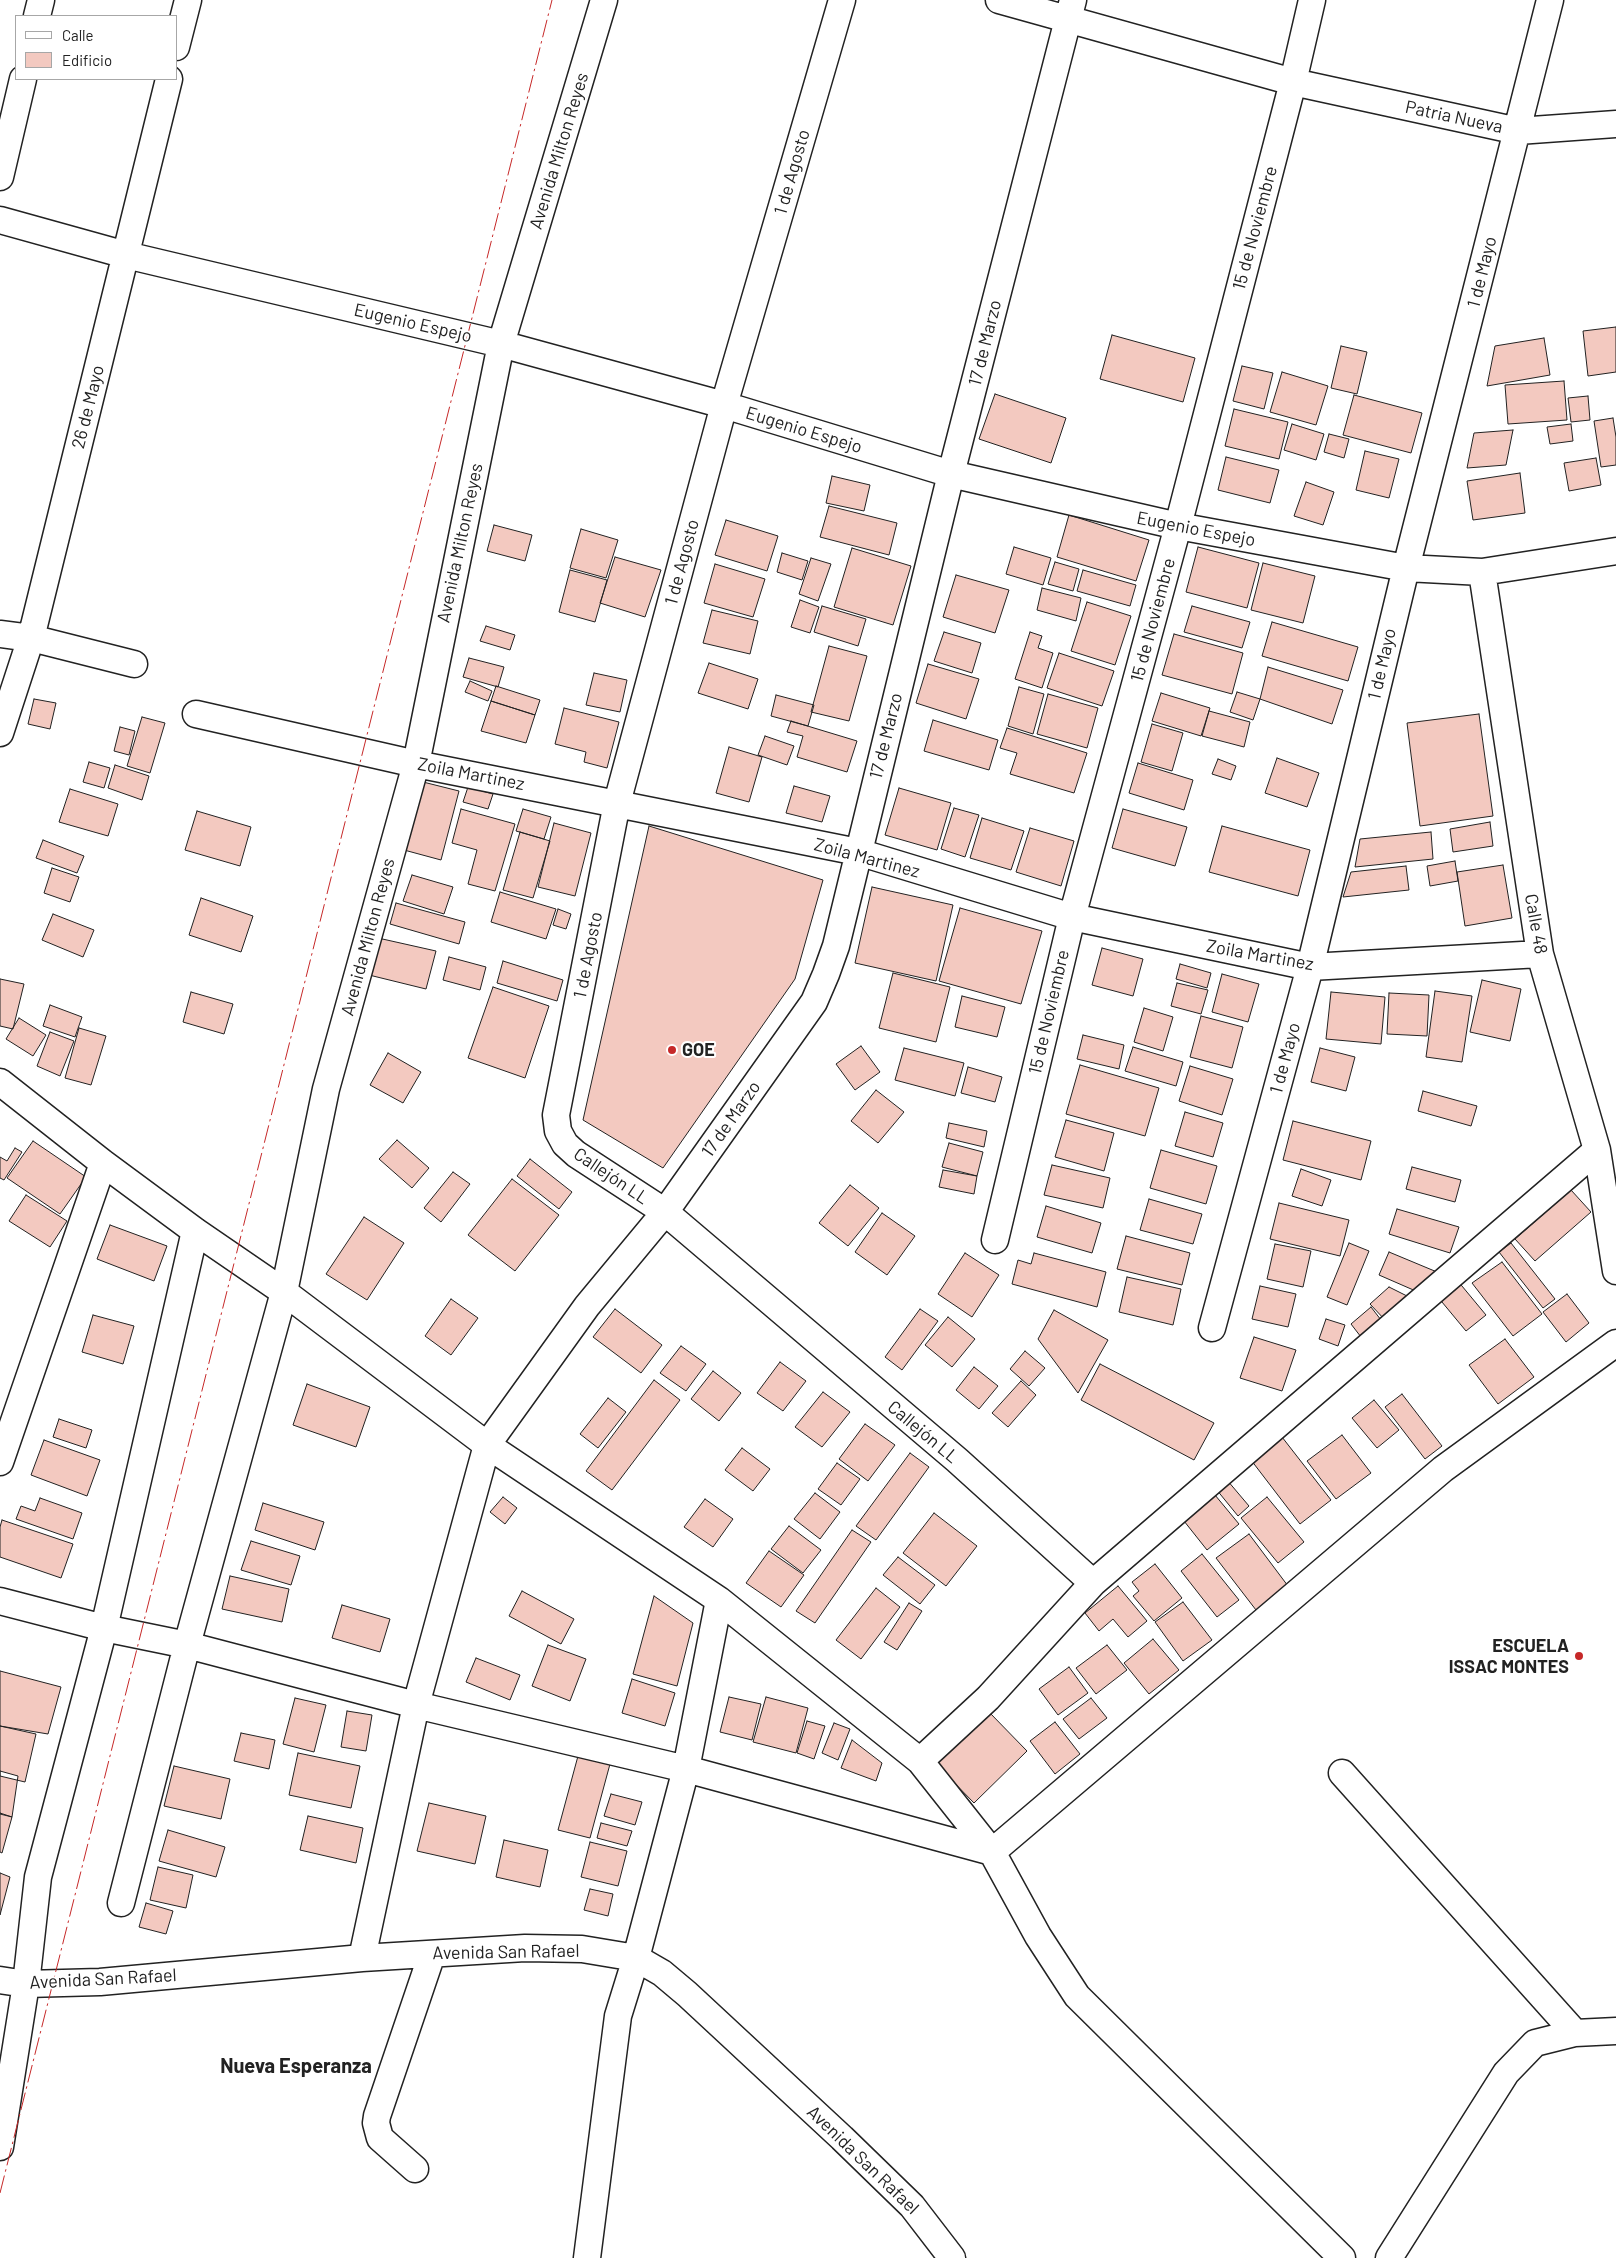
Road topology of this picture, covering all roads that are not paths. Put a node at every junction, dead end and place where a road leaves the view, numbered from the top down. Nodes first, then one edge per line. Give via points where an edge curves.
1 (41, 0) edge
2 (188, 0) edge
3 (604, 0) edge
4 (842, 0) edge
5 (1000, 0) edge
6 (1312, 0) edge
7 (1550, 0) edge
8 (1071, 10) edge
9 (38, 15) edge
10 (178, 39) edge
11 (23, 80) edge
12 (169, 80) edge
13 (1293, 82) junction
14 (1616, 124) edge
15 (1518, 131) junction
16 (0, 177) edge
17 (0, 220) edge
18 (126, 255) junction
19 (501, 344) junction
20 (724, 406) junction
21 (951, 474) junction
22 (1178, 526) junction
23 (1616, 551) edge
24 (1406, 568) junction
25 (1482, 572) junction
26 (0, 634) edge
27 (31, 638) junction
28 (134, 664) dead end
29 (196, 714) dead end
30 (0, 733) edge
31 (416, 764) junction
32 (617, 803) junction
33 (858, 852) junction
34 (1072, 917) junction
35 (1540, 954) junction
36 (1310, 967) junction
37 (0, 1082) edge
38 (558, 1131) joint
39 (1597, 1150) junction
40 (104, 1163) junction
41 (665, 1212) junction
42 (195, 1231) junction
43 (995, 1240) dead end
44 (1616, 1271) edge
45 (284, 1292) junction
46 (1212, 1328) dead end
47 (1616, 1342) edge
48 (487, 1445) junction
49 (0, 1462) edge
50 (1093, 1583) junction
51 (719, 1600) junction
52 (0, 1601) edge
53 (104, 1628) junction
54 (187, 1645) junction
55 (416, 1705) junction
56 (920, 1761) junction
57 (686, 1769) junction
58 (1342, 1773) dead end
59 (992, 1852) junction
60 (121, 1903) dead end
61 (432, 1954) junction
62 (362, 1958) junction
63 (636, 1958) junction
64 (0, 1980) edge
65 (26, 1984) junction
66 (1616, 2031) edge
67 (1575, 2033) junction
68 (0, 2147) edge
69 (415, 2169) dead end
70 (587, 2258) edge
71 (952, 2258) edge
72 (1342, 2258) edge
73 (1389, 2258) edge

1 - 9 street
2 - 10 street
3 - 19 street, Avenida Milton Reyes
4 - 20 street, 1 de Agosto
5 - 8 street, Patria Nueva
6 - 13 street, 15 de Noviembre
7 - 15 street, 1 de Mayo
8 - 13 street, Patria Nueva
8 - 21 street, 17 de Marzo
11 - 16 street
12 - 18 street, 26 de Mayo
13 - 15 street, Patria Nueva
13 - 22 street, 15 de Noviembre
14 - 15 street, Patria Nueva
15 - 24 street, 1 de Mayo
17 - 18 street, Eugenio Espejo
18 - 19 street, Eugenio Espejo
18 - 27 street, 26 de Mayo
19 - 20 street, Eugenio Espejo
19 - 31 street, Avenida Milton Reyes
20 - 21 street, Eugenio Espejo
20 - 32 street, 1 de Agosto
21 - 22 street, Eugenio Espejo
21 - 33 street, 17 de Marzo
22 - 24 street, Eugenio Espejo
22 - 34 street, 15 de Noviembre
23 - 25 street, Eugenio Espejo
24 - 25 street, Eugenio Espejo
24 - 36 street, 1 de Mayo
25 - 35 street, Calle 48
26 - 27 street
27 - 28 street
27 - 30 street, 26 de Mayo
29 - 31 street, Zoila Martinez
31 - 32 street, Zoila Martinez
31 - 45 street, Avenida Milton Reyes via 326,1089
32 - 33 street, Zoila Martinez
32 - 38 street, 1 de Agosto via 556,1115
33 - 34 street, Zoila Martinez
33 - 41 street, 17 de Marzo via 836,946 814,1002
34 - 36 street, Zoila Martinez
34 - 43 street, 15 de Noviembre
35 - 36 street, Zoila Martinez
35 - 39 street, Calle 48
36 - 46 street, 1 de Mayo
37 - 40 street
38 - 41 street, Callejón LL via 576,1154
39 - 44 street, Calle 48
39 - 50 street
40 - 42 street
40 - 49 street
41 - 48 street, 17 de Marzo via 587,1306
41 - 50 street, Callejón LL via 957,1460
42 - 45 street
42 - 53 street
45 - 48 street
45 - 54 street, Avenida Milton Reyes
47 - 59 street via 1443,1469
48 - 51 street
48 - 55 street
50 - 56 street via 988,1698
51 - 56 street
51 - 57 street
52 - 53 street
53 - 54 street
53 - 65 street via 38,1877
54 - 55 street
54 - 60 street, Avenida Milton Reyes
55 - 57 street
55 - 62 street
56 - 59 street
57 - 59 street
57 - 63 street
58 - 67 street
59 - 72 street via 1038,1936 1077,1996
61 - 62 street, Avenida San Rafael
61 - 63 street, Avenida San Rafael via 525,1948 573,1949
61 - 69 street via 376,2123 380,2138
62 - 65 street, Avenida San Rafael via 100,1982
63 - 70 street via 618,2016
63 - 71 street, Avenida San Rafael via 662,1973 687,1994 842,2138 912,2206
64 - 65 street, Avenida San Rafael
65 - 68 street
66 - 67 street
67 - 73 street via 1535,2043 1506,2073

